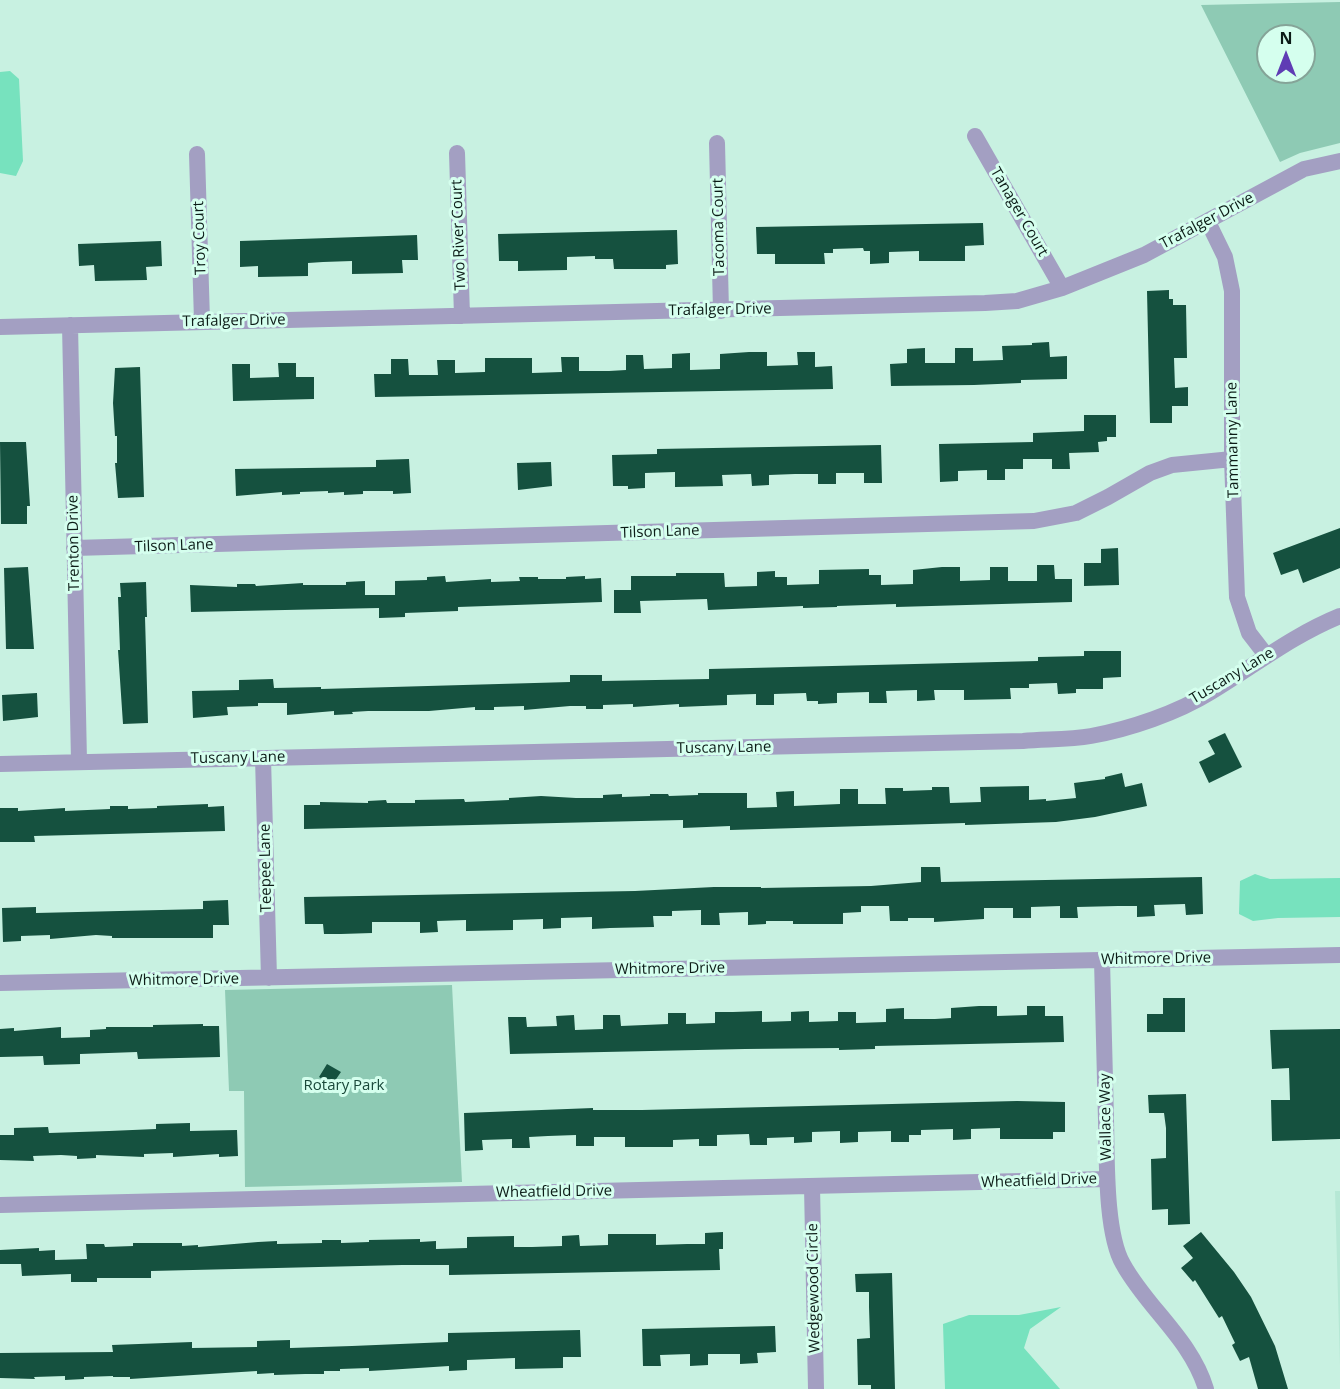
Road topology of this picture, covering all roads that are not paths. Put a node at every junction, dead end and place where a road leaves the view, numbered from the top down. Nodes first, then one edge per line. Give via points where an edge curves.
1 (975, 136) dead end
2 (717, 143) dead end
3 (457, 153) dead end
4 (197, 154) dead end
5 (1340, 162) edge
6 (1208, 222) junction
7 (1062, 288) junction
8 (721, 311) junction
9 (462, 316) junction
10 (202, 321) junction
11 (70, 325) junction
12 (0, 327) edge
13 (1232, 459) junction
14 (74, 548) junction
15 (1340, 616) edge
16 (1266, 655) junction
17 (263, 758) junction
18 (79, 762) junction
19 (0, 764) edge
20 (1340, 956) edge
21 (1102, 960) junction
22 (269, 978) junction
23 (0, 983) edge
24 (1107, 1179) junction
25 (812, 1186) junction
26 (0, 1205) edge
27 (816, 1389) edge
28 (1206, 1389) edge

1 - 7 street, Tanager Court
2 - 8 street, Tacoma Court
3 - 9 street, Two River Court
4 - 10 street, Troy Court
5 - 6 street, Trafalger Drive via 1304,169
6 - 7 street, Trafalger Drive via 1144,255
6 - 13 street, Tammanny Lane via 1225,256 1232,291
7 - 8 street, Trafalger Drive via 1017,301
8 - 9 street, Trafalger Drive
9 - 10 street, Trafalger Drive
10 - 11 street, Trafalger Drive
11 - 12 street, Trafalger Drive
11 - 14 street, Trenton Drive
13 - 14 street, Tilson Lane via 1172,465 1076,513 1034,521
13 - 16 street, Tammanny Lane via 1237,597 1249,633
14 - 18 street, Trenton Drive
15 - 16 street, Tuscany Lane
16 - 17 street, Tuscany Lane via 1209,693 1154,719 1091,736 1023,741
17 - 18 street, Tuscany Lane
17 - 22 street, Teepee Lane
18 - 19 street, Tuscany Lane
20 - 21 street, Whitmore Drive
21 - 22 street, Whitmore Drive
21 - 24 street, Wallace Way
22 - 23 street, Whitmore Drive
24 - 25 street, Wheatfield Drive
24 - 28 street, Wallace Way via 1113,1234 1122,1263 1179,1337
25 - 26 street, Wheatfield Drive
25 - 27 street, Wedgewood Circle

